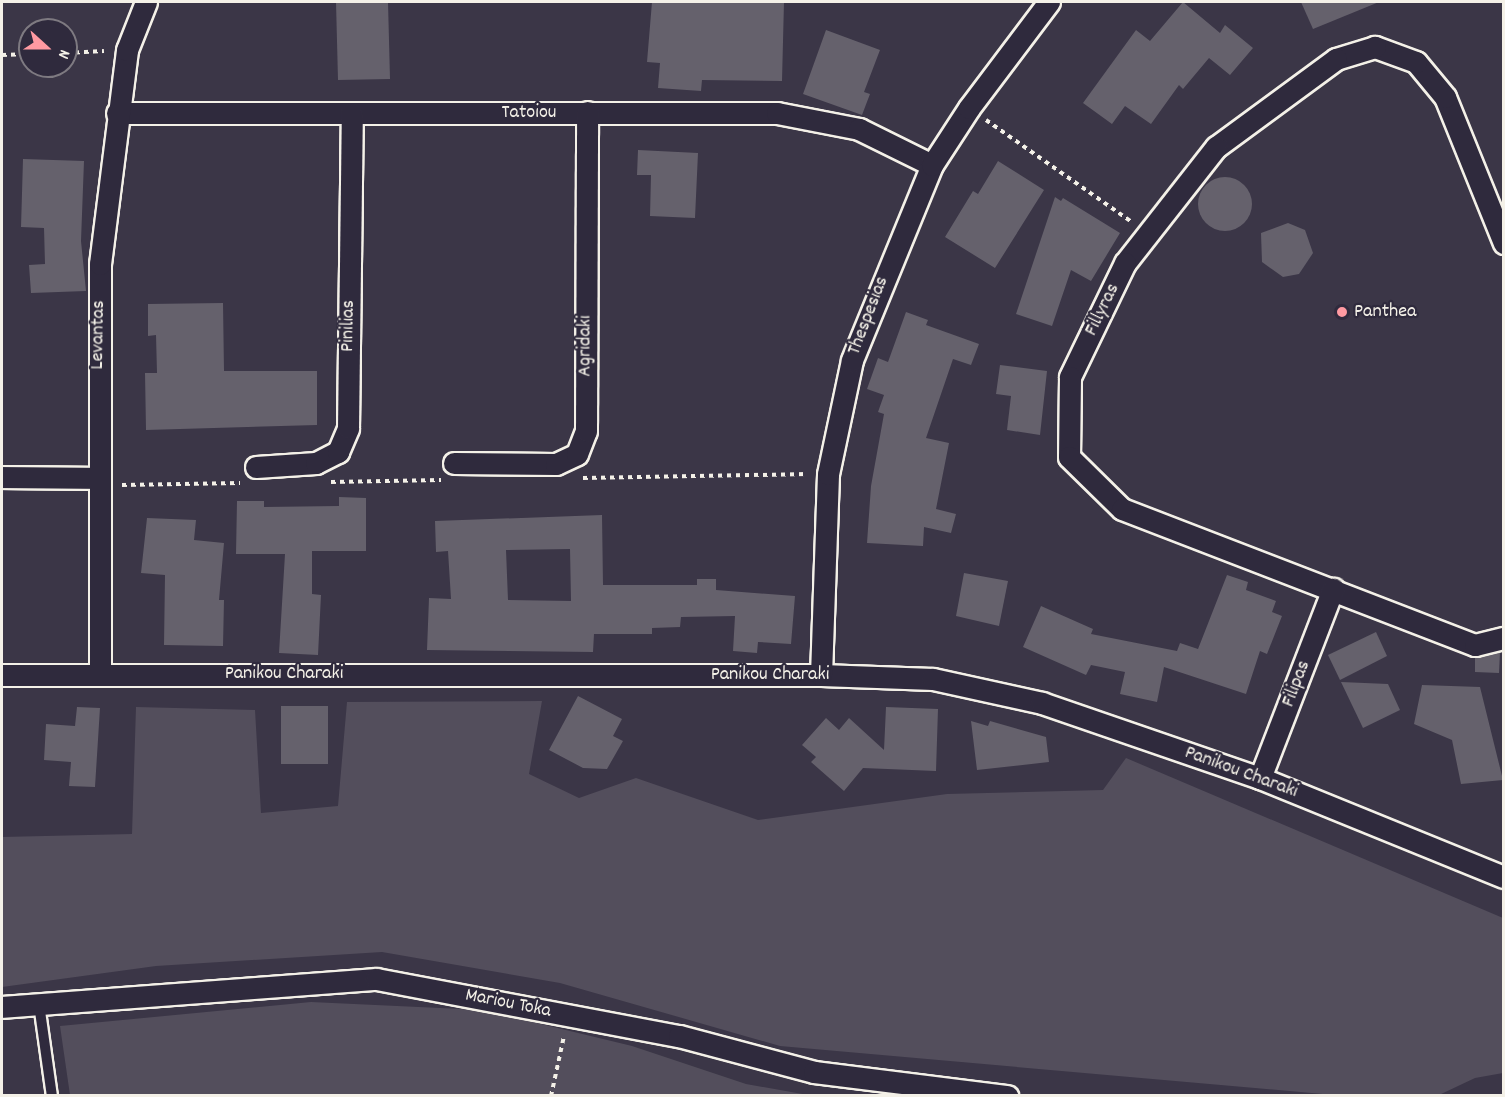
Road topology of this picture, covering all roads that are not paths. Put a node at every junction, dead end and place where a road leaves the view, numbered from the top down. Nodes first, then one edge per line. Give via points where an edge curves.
1 (146, 2) edge
2 (1049, 2) edge
3 (587, 112) junction
4 (117, 114) junction
5 (352, 114) junction
6 (932, 165) junction
7 (1503, 243) edge
8 (454, 464) dead end
9 (256, 467) dead end
10 (2, 477) edge
11 (98, 478) junction
12 (1333, 589) junction
13 (1503, 638) edge
14 (100, 674) junction
15 (2, 675) edge
16 (821, 675) junction
17 (1260, 778) junction
18 (1503, 877) edge
19 (39, 1004) junction
20 (2, 1007) edge
21 (52, 1095) edge
22 (1008, 1095) edge

1 - 4 street, Levantas via 127,50
2 - 6 street, Thespesias via 969,108
3 - 5 street, Tatoiou
3 - 6 street, Tatoiou via 777,113 859,129
3 - 8 street, Agridaki via 586,431 577,454 556,464
4 - 5 street, Tatoiou
4 - 11 street, Levantas via 100,264
5 - 9 street, Pinilias via 348,428 338,452 316,463
6 - 16 street, Thespesias via 852,360 832,442
7 - 12 street, Fillyras via 1445,97 1416,62 1375,47 1336,59 1215,147 1125,263 1070,377 1069,457 1122,509
10 - 11 street
11 - 14 street, Levantas
12 - 13 street, Fillyras via 1475,645
12 - 17 street, Filipas
14 - 15 street, Panikou Charaki
14 - 16 street, Panikou Charaki
16 - 17 street, Panikou Charaki via 933,679 1042,703
17 - 18 street, Panikou Charaki
19 - 20 street, Mariou Toka
19 - 21 lane
19 - 22 street, Mariou Toka via 376,979 679,1036 814,1071

